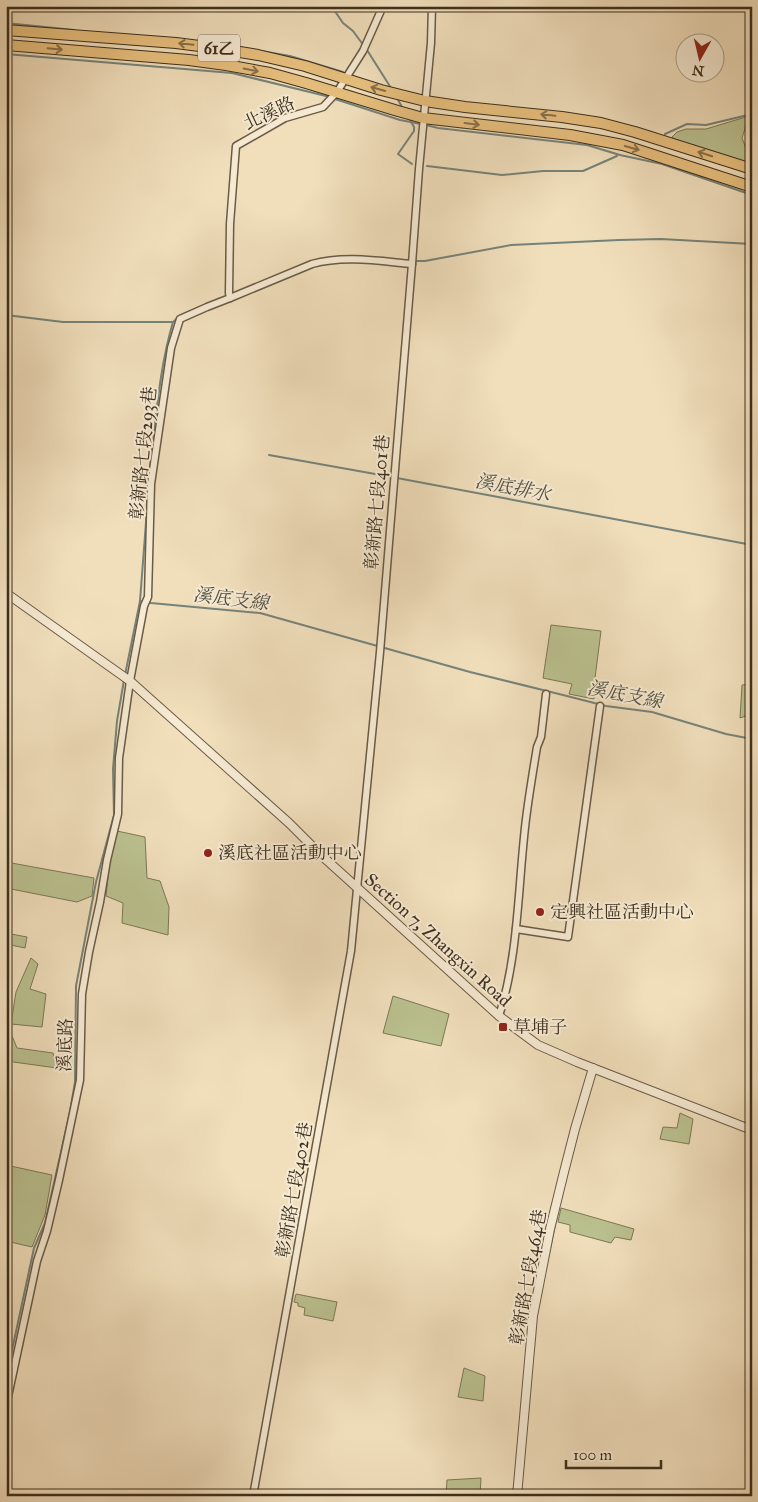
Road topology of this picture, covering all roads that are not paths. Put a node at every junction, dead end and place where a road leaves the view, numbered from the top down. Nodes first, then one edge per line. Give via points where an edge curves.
1 (383, 6) edge
2 (432, 6) edge
3 (6, 30) edge
4 (6, 46) edge
5 (345, 79) junction
6 (337, 92) junction
7 (425, 101) junction
8 (423, 118) junction
9 (752, 169) edge
10 (752, 187) edge
11 (412, 264) junction
12 (229, 295) junction
13 (6, 593) edge
14 (130, 681) junction
15 (546, 694) dead end
16 (600, 706) dead end
17 (358, 889) junction
18 (516, 929) junction
19 (499, 1016) junction
20 (593, 1068) junction
21 (752, 1130) edge
22 (6, 1406) edge
23 (253, 1496) edge
24 (517, 1496) edge

1 - 5 street, 北溪路 via 367,43
2 - 7 street, 彰新路七段401巷
5 -> 3 main road, 61乙 via 258,55 215,48
4 -> 6 main road, 61乙 via 226,65 270,73
5 - 6 street, 北溪路
7 -> 5 main road, 61乙
6 - 8 main road, 61乙
6 - 12 street, 北溪路 via 323,107 285,118 236,146
7 - 8 street, 彰新路七段401巷
9 -> 7 main road, 61乙 via 600,123
8 -> 10 main road, 61乙 via 597,140
8 - 11 street, 彰新路七段401巷
11 - 12 street, 彰新路七段293巷 via 324,260
11 - 17 street, 彰新路七段401巷
12 - 14 street, 彰新路七段293巷 via 180,320 171,348 151,484 148,596
13 - 14 street, Section 7, Zhangxin Road
14 - 17 street, Section 7, Zhangxin Road
14 - 22 street, 溪底路 via 119,758 118,814 82,994 80,1080 60,1180 37,1261
15 - 18 street via 526,819
16 - 18 street via 568,936
17 - 19 street, Section 7, Zhangxin Road
17 - 23 street, 彰新路七段402巷 via 352,951
18 - 19 street
19 - 20 street, Section 7, Zhangxin Road via 538,1044
20 - 21 street, Section 7, Zhangxin Road
20 - 24 street, 彰新路七段464巷 via 574,1129 533,1316

